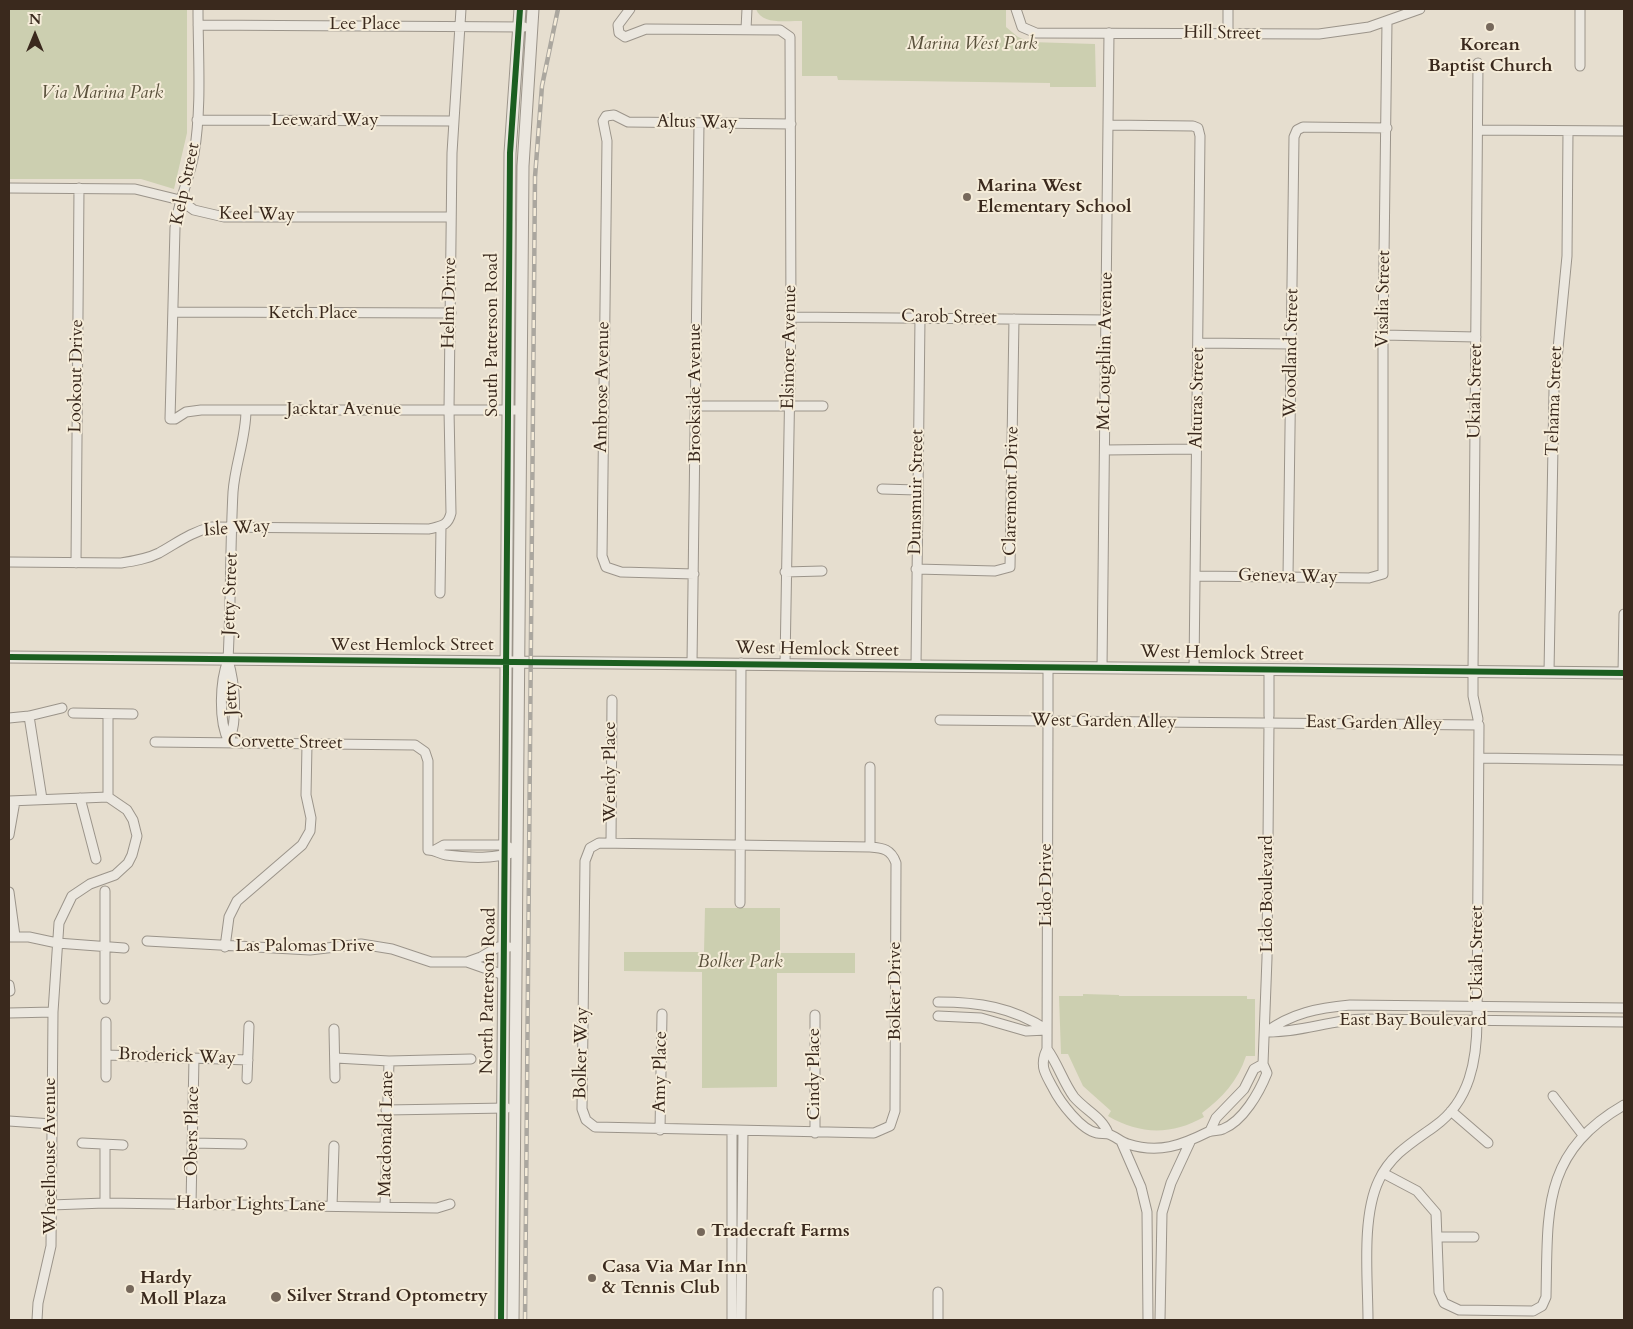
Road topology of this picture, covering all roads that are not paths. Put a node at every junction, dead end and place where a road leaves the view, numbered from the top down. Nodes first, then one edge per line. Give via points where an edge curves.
1 (198, 9) edge
2 (461, 9) edge
3 (520, 9) edge
4 (533, 9) edge
5 (630, 9) edge
6 (747, 9) edge
7 (1016, 9) edge
8 (1228, 9) edge
9 (1420, 9) edge
10 (1580, 9) edge
11 (1387, 22) junction
12 (198, 25) junction
13 (460, 26) junction
14 (518, 27) junction
15 (532, 27) junction
16 (746, 29) junction
17 (1109, 33) junction
18 (1228, 34) junction
19 (1478, 63) dead end
20 (1580, 66) dead end
21 (604, 117) joint
22 (197, 120) junction
23 (453, 121) junction
24 (699, 123) junction
25 (791, 124) junction
26 (1108, 125) junction
27 (1387, 128) junction
28 (1478, 130) junction
29 (1568, 131) junction
30 (1624, 131) edge
31 (9, 188) edge
32 (79, 188) junction
33 (180, 200) junction
34 (451, 216) junction
35 (174, 312) junction
36 (451, 313) junction
37 (791, 317) junction
38 (920, 318) junction
39 (1014, 319) junction
40 (1107, 320) junction
41 (1383, 335) junction
42 (1476, 336) junction
43 (1199, 342) junction
44 (1292, 344) junction
45 (696, 406) junction
46 (790, 406) junction
47 (823, 406) dead end
48 (246, 410) junction
49 (449, 410) junction
50 (507, 410) junction
51 (521, 410) junction
52 (170, 419) joint
53 (1196, 449) junction
54 (1105, 450) junction
55 (882, 489) dead end
56 (917, 490) junction
57 (233, 526) junction
58 (441, 526) junction
59 (9, 562) edge
60 (76, 563) junction
61 (916, 569) junction
62 (822, 571) dead end
63 (785, 572) junction
64 (694, 574) junction
65 (1195, 576) junction
66 (1288, 576) junction
67 (1382, 576) joint
68 (440, 593) dead end
69 (1624, 614) edge
70 (9, 658) edge
71 (228, 660) junction
72 (506, 662) junction
73 (519, 662) junction
74 (692, 663) junction
75 (741, 663) junction
76 (785, 664) junction
77 (916, 666) junction
78 (1048, 668) junction
79 (1102, 668) junction
80 (1194, 669) junction
81 (1269, 670) junction
82 (1472, 672) junction
83 (1549, 672) junction
84 (1624, 673) edge
85 (612, 700) dead end
86 (62, 708) dead end
87 (73, 713) dead end
88 (108, 714) junction
89 (133, 714) dead end
90 (29, 716) junction
91 (1048, 717) junction
92 (9, 718) edge
93 (1269, 719) junction
94 (940, 720) dead end
95 (1478, 722) junction
96 (156, 742) dead end
97 (228, 742) junction
98 (307, 745) junction
99 (1480, 758) junction
100 (1624, 760) edge
101 (870, 766) dead end
102 (108, 797) junction
103 (80, 798) junction
104 (42, 799) junction
105 (12, 801) edge
106 (9, 835) edge
107 (611, 843) junction
108 (741, 846) junction
109 (870, 847) junction
110 (505, 850) junction
111 (518, 851) junction
112 (96, 859) dead end
113 (9, 892) edge
114 (106, 892) dead end
115 (740, 903) dead end
116 (12, 936) edge
117 (147, 941) dead end
118 (57, 942) junction
119 (105, 946) junction
120 (504, 946) junction
121 (225, 947) junction
122 (516, 947) junction
123 (124, 948) dead end
124 (466, 962) junction
125 (504, 975) junction
126 (105, 999) dead end
127 (938, 1002) dead end
128 (1477, 1007) junction
129 (1624, 1008) edge
130 (53, 1012) junction
131 (9, 1013) edge
132 (662, 1014) dead end
133 (815, 1015) dead end
134 (938, 1016) dead end
135 (1477, 1020) junction
136 (106, 1022) dead end
137 (1624, 1022) edge
138 (249, 1026) dead end
139 (334, 1029) dead end
140 (1047, 1030) junction
141 (1266, 1032) junction
142 (1047, 1049) junction
143 (107, 1055) junction
144 (194, 1058) junction
145 (336, 1058) junction
146 (471, 1059) dead end
147 (248, 1060) junction
148 (388, 1061) junction
149 (1263, 1064) junction
150 (106, 1077) dead end
151 (335, 1078) dead end
152 (247, 1079) dead end
153 (1553, 1096) dead end
154 (1624, 1104) edge
155 (503, 1108) junction
156 (515, 1108) junction
157 (386, 1110) junction
158 (1451, 1111) junction
159 (9, 1121) edge
160 (52, 1124) junction
161 (660, 1130) junction
162 (732, 1131) junction
163 (743, 1131) junction
164 (1210, 1131) junction
165 (815, 1133) junction
166 (1108, 1133) junction
167 (1583, 1136) junction
168 (1121, 1141) junction
169 (1190, 1142) junction
170 (82, 1143) dead end
171 (192, 1143) junction
172 (1488, 1143) dead end
173 (242, 1144) dead end
174 (105, 1145) junction
175 (123, 1145) dead end
176 (334, 1146) dead end
177 (1383, 1172) junction
178 (105, 1204) junction
179 (192, 1204) junction
180 (450, 1204) dead end
181 (51, 1205) junction
182 (332, 1206) junction
183 (385, 1207) junction
184 (1439, 1237) junction
185 (1474, 1237) dead end
186 (938, 1292) dead end
187 (38, 1320) edge
188 (501, 1320) edge
189 (513, 1320) edge
190 (732, 1320) edge
191 (741, 1320) edge
192 (938, 1320) edge
193 (1148, 1320) edge
194 (1160, 1320) edge
195 (1368, 1320) edge

1 - 12 street, Kelp Street
2 - 13 street, Helm Drive
3 - 14 street, South Patterson Road
4 - 15 street, South Patterson Road
5 - 16 street via 618,25 619,33 628,37 646,29
6 - 16 street
7 - 17 street, Hill Street via 1022,27 1036,33
8 - 18 street
9 - 11 street, Hill Street
10 - 20 street
11 - 18 street, Hill Street via 1319,34
11 - 27 street, Visalia Street
12 - 13 street, Lee Place
12 - 22 street, Kelp Street
13 - 14 street, Lee Place
13 - 23 street, Helm Drive
14 - 15 street, Lee Place
14 - 50 street, South Patterson Road via 510,154
15 - 51 street, South Patterson Road via 524,148
16 - 25 street, Elsinore Avenue via 786,32 790,36
17 - 18 street, Hill Street
17 - 26 street, McLoughlin Avenue
19 - 28 street, Ukiah Street
21 - 24 street, Altus Way via 614,115 628,122
21 - 64 street, Ambrose Avenue via 602,124 607,141 603,561 612,570 621,572
22 - 23 street, Leeward Way
22 - 33 street, Kelp Street via 193,156
23 - 34 street, Helm Drive
24 - 25 street, Altus Way
24 - 45 street, Brookside Avenue
25 - 37 street, Elsinore Avenue
26 - 40 street, McLoughlin Avenue
26 - 43 street, Alturas Street via 1198,128 1201,142
27 - 41 street, Visalia Street
27 - 44 street, Woodland Street via 1303,127 1297,130 1294,140
28 - 29 street
28 - 42 street, Ukiah Street
29 - 30 street
29 - 83 street, Tehama Street via 1567,256 1554,390
31 - 32 street, Keel Way
32 - 33 street, Keel Way via 135,189
32 - 60 street, Lookout Drive
33 - 34 street, Keel Way via 194,210 224,216
33 - 35 street, Kelp Street
34 - 36 street, Helm Drive
35 - 36 street, Ketch Place
35 - 52 street, Kelp Street
36 - 49 street, Helm Drive
37 - 38 street, Carob Street
37 - 46 street, Elsinore Avenue
38 - 39 street, Carob Street
38 - 56 street, Dunsmuir Street
39 - 40 street, Carob Street
39 - 61 street, Claremont Drive via 1010,567 995,571
40 - 54 street, McLoughlin Avenue
41 - 42 street
41 - 67 street, Visalia Street
42 - 82 street, Ukiah Street
43 - 44 street
43 - 53 street, Alturas Street
44 - 66 street, Woodland Street
45 - 46 street
45 - 64 street, Brookside Avenue
46 - 47 street
46 - 63 street, Elsinore Avenue
48 - 49 street, Jacktar Avenue
48 - 52 street, Jacktar Avenue via 192,410
48 - 57 street, Jetty Street via 244,439 234,479
49 - 50 street, Jacktar Avenue
49 - 58 street, Helm Drive via 451,512 448,522
50 - 51 street, Jacktar Avenue
50 - 72 street, South Patterson Road
51 - 73 street, South Patterson Road
53 - 54 street
53 - 65 street, Alturas Street
54 - 79 street, McLoughlin Avenue
55 - 56 street
56 - 61 street, Dunsmuir Street
57 - 58 street, Isle Way
57 - 60 street, Isle Way via 200,530 159,553 135,561
57 - 71 street, Jetty Street
58 - 68 street, Helm Drive
59 - 60 street, Isle Way
61 - 77 street, Dunsmuir Street
62 - 63 street
63 - 76 street, Elsinore Avenue
64 - 74 street, Brookside Avenue
65 - 66 street, Geneva Way
65 - 80 street, Alturas Street
66 - 67 street, Geneva Way
69 - 84 street
70 - 71 street, West Hemlock Street
71 - 72 street, West Hemlock Street
71 - 97 street, Jetty via 232,675 234,730
72 - 73 street, West Hemlock Street
72 - 110 street, North Patterson Road
73 - 74 street, West Hemlock Street
73 - 111 street, North Patterson Road
74 - 75 street, West Hemlock Street
75 - 76 street, West Hemlock Street
75 - 108 street
76 - 77 street, West Hemlock Street
77 - 78 street, West Hemlock Street
78 - 79 street, West Hemlock Street
78 - 91 street, Lido Drive
79 - 80 street, West Hemlock Street
80 - 81 street, West Hemlock Street
81 - 82 street, West Hemlock Street
81 - 93 street, Lido Boulevard
82 - 83 street, West Hemlock Street
82 - 95 street, Ukiah Street
83 - 84 street, West Hemlock Street
85 - 107 street, Wendy Place
86 - 90 street
87 - 88 street
88 - 89 street
88 - 102 street
90 - 92 street
90 - 104 street
91 - 93 street, West Garden Alley
91 - 94 street, West Garden Alley
91 - 140 street, Lido Drive
93 - 95 street, East Garden Alley
93 - 141 street, Lido Boulevard
95 - 99 street, Ukiah Street
96 - 97 street, Corvette Street
97 - 98 street, Corvette Street
98 - 110 street, Corvette Street via 415,745 426,752 428,761 431,850 444,845
98 - 121 street via 306,795 310,830 298,848 237,901 229,917
99 - 100 street
99 - 128 street, Ukiah Street
101 - 109 street
102 - 103 street
102 - 118 street, Wheelhouse Avenue via 122,805 133,820 137,836 132,856 115,875 90,884 72,896 61,916
103 - 104 street
103 - 112 street
104 - 105 street
105 - 106 street
107 - 108 street, Bolker Drive
107 - 161 street, Bolker Way via 599,843 590,848 585,861 582,1109 586,1120 595,1127
108 - 109 street, Bolker Drive
108 - 115 street
109 - 165 street, Bolker Drive via 886,849 896,863 895,1111 890,1126 880,1132
110 - 111 street
110 - 120 street, North Patterson Road
111 - 122 street, North Patterson Road
113 - 116 street
114 - 119 street
116 - 118 street
117 - 121 street, Las Palomas Drive
118 - 119 street
118 - 130 street, Wheelhouse Avenue
119 - 123 street
119 - 126 street
120 - 122 street
120 - 124 street, Las Palomas Drive
120 - 125 street, North Patterson Road
121 - 124 street, Las Palomas Drive via 310,950 361,944 392,949 431,962
122 - 156 street, North Patterson Road
124 - 125 street
125 - 155 street, North Patterson Road
127 - 140 street via 1005,1009
128 - 129 street, East Bay Boulevard
128 - 135 street, Ukiah Street
128 - 141 street, East Bay Boulevard via 1340,1006 1289,1017
130 - 131 street
130 - 160 street, Wheelhouse Avenue
132 - 161 street, Amy Place
133 - 165 street, Cindy Place
134 - 140 street via 986,1019 1026,1031
135 - 137 street, East Bay Boulevard
135 - 141 street, East Bay Boulevard via 1346,1020 1288,1032
135 - 158 street, Ukiah Street via 1472,1072 1463,1094
136 - 143 street
138 - 147 street
139 - 145 street
140 - 142 street, Lido Drive
141 - 149 street, Lido Boulevard
142 - 166 street, Lido Drive via 1074,1097 1104,1123
142 - 166 street, Lido Drive via 1042,1061 1044,1069 1064,1106 1096,1133
143 - 144 street, Broderick Way
143 - 150 street
144 - 147 street, Broderick Way
144 - 171 street, Obers Place
145 - 148 street
145 - 151 street
146 - 148 street
147 - 152 street
148 - 157 street, Macdonald Lane
149 - 164 street, Lido Boulevard via 1254,1069 1238,1096 1216,1118
149 - 164 street, Lido Boulevard via 1267,1074 1245,1110 1223,1130
153 - 167 street
154 - 167 street
155 - 156 street
155 - 157 street
155 - 188 street, North Patterson Road
156 - 189 street, North Patterson Road
157 - 183 street, Macdonald Lane
158 - 172 street
158 - 177 street, Ukiah Street via 1406,1145
159 - 160 street
160 - 181 street, Wheelhouse Avenue
161 - 162 street, Bolker Way
162 - 163 street, Bolker Way
162 - 190 street
163 - 165 street, Bolker Drive
163 - 191 street
164 - 169 street, Lido Boulevard
166 - 168 street, Lido Drive
167 - 184 street via 1566,1159 1550,1198 1546,1297 1538,1309 1449,1307 1439,1292
168 - 169 street, Lido Boulevard via 1155,1148
168 - 193 street via 1141,1187 1147,1212
169 - 194 street via 1162,1212
170 - 174 street
171 - 173 street
171 - 179 street, Obers Place
174 - 175 street
174 - 178 street
176 - 182 street
177 - 184 street via 1417,1191 1432,1206 1438,1220
177 - 195 street, Ukiah Street via 1369,1214
178 - 179 street, Harbor Lights Lane
178 - 181 street, Harbor Lights Lane
179 - 182 street, Harbor Lights Lane
180 - 183 street, Harbor Lights Lane via 437,1208
181 - 187 street, Wheelhouse Avenue via 51,1246 38,1303
182 - 183 street, Harbor Lights Lane
184 - 185 street
186 - 192 street

